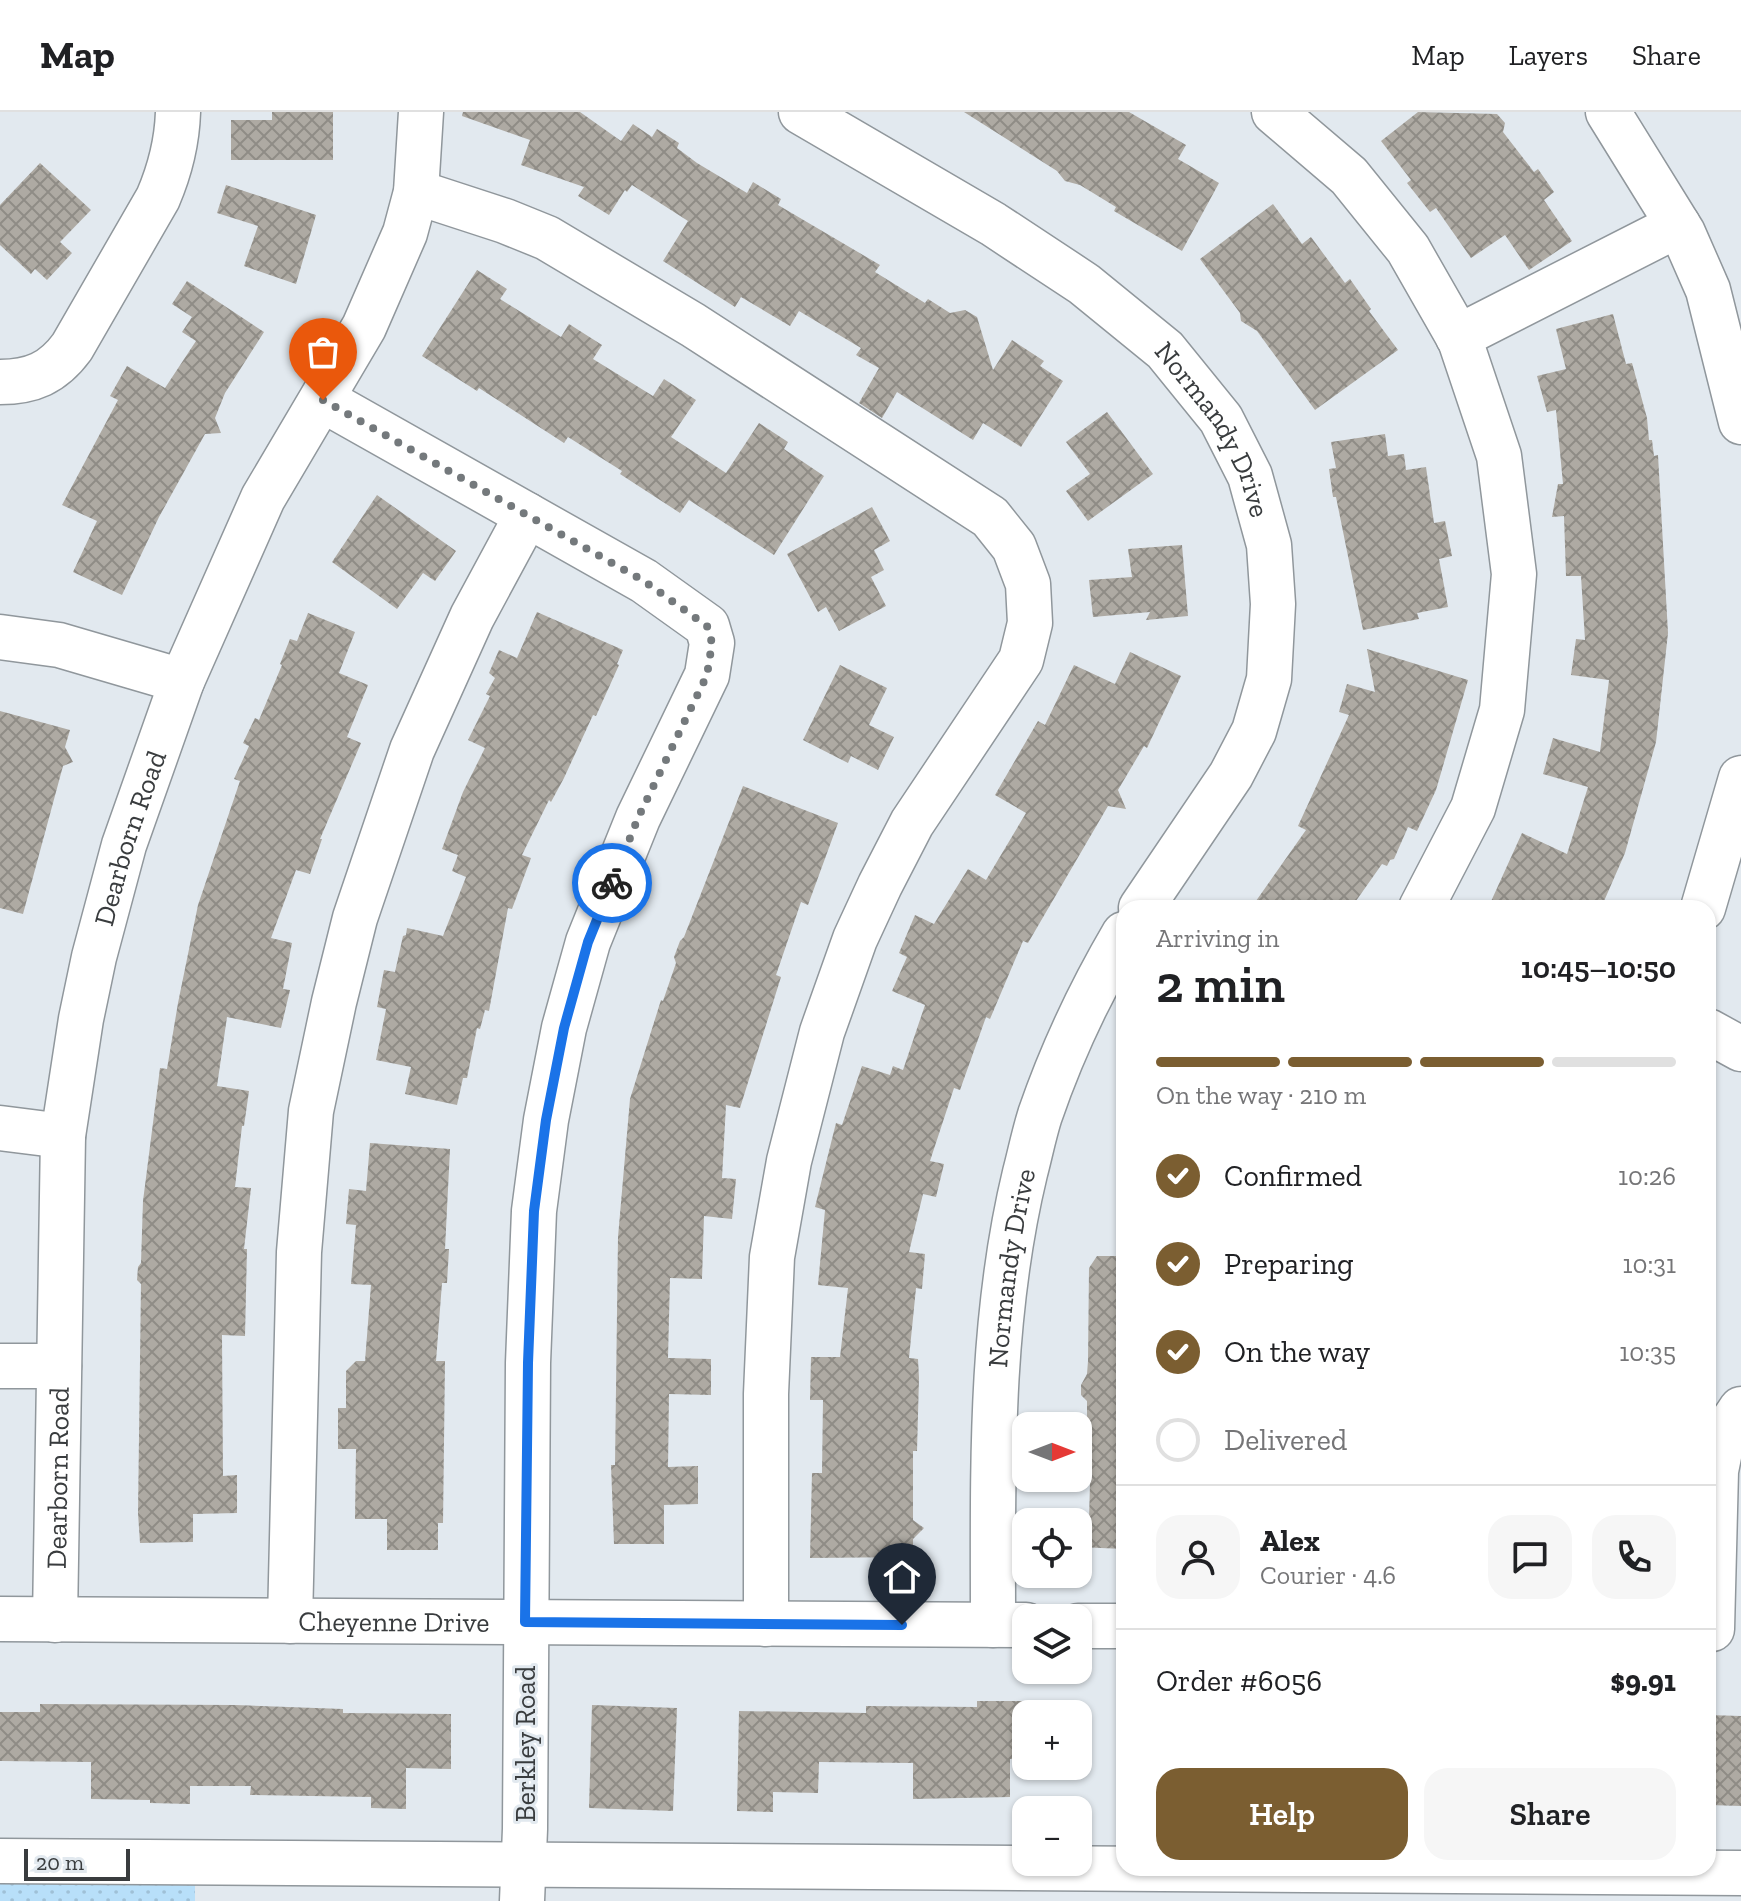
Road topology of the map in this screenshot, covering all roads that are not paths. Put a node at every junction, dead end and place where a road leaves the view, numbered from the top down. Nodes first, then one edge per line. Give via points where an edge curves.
1 (178, 112) edge
2 (421, 112) edge
3 (801, 112) edge
4 (1274, 112) edge
5 (1608, 112) edge
6 (416, 192) junction
7 (1678, 225) junction
8 (1458, 337) junction
9 (0, 382) edge
10 (323, 400) junction
11 (1741, 422) edge
12 (527, 515) junction
13 (0, 637) edge
14 (182, 681) junction
15 (1741, 778) edge
16 (1146, 900) edge
17 (1425, 900) edge
18 (1705, 900) edge
19 (1116, 948) edge
20 (1716, 1035) edge
21 (1741, 1049) edge
22 (0, 1128) edge
23 (63, 1136) junction
24 (0, 1366) edge
25 (59, 1366) junction
26 (1741, 1409) edge
27 (0, 1619) edge
28 (55, 1620) junction
29 (290, 1621) junction
30 (525, 1622) junction
31 (766, 1624) junction
32 (1010, 1625) edge
33 (1092, 1626) edge
34 (1116, 1626) edge
35 (1720, 1629) edge
36 (0, 1861) edge
37 (1716, 1873) edge
38 (1741, 1873) edge
39 (1409, 1876) edge
40 (206, 1882) edge
41 (522, 1884) edge

1 - 9 street via 169,174 72,347 59,365 38,376
2 - 6 street, Dearborn Road
3 - 16 street, Normandy Drive via 993,224 1084,284 1165,350 1221,419 1250,476 1269,545 1269,679 1254,731 1231,775
4 - 8 street via 1349,176 1408,249
5 - 7 street
6 - 10 street, Dearborn Road via 387,277
6 - 31 street via 547,238 693,325 990,517 1014,547 1028,584 1030,623 1021,660 912,823 855,939 822,1032 772,1257
7 - 8 street
7 - 11 street via 1708,290
8 - 17 street via 1499,456 1514,574 1502,710 1473,808
10 - 12 street, Berkley Road
10 - 14 street, Dearborn Road via 263,498
12 - 29 street via 472,617 412,750 355,918 331,1017 311,1111 299,1252
12 - 30 street, Berkley Road via 695,615 707,626 712,643 707,675 638,818 588,942 546,1120 534,1211
13 - 14 street via 59,645
14 - 23 street, Dearborn Road via 124,845 94,957
15 - 18 street
19 - 32 street, Normandy Drive via 1095,983 1039,1117 1016,1211 999,1319 993,1416
20 - 21 street
22 - 23 street
23 - 25 street, Dearborn Road
24 - 25 street
25 - 28 street, Dearborn Road
26 - 35 street via 1723,1436 1716,1471
27 - 28 street, Cheyenne Drive
28 - 29 street, Cheyenne Drive
29 - 30 street, Cheyenne Drive
30 - 31 street, Cheyenne Drive
30 - 41 street, Berkley Road
31 - 32 street, Cheyenne Drive
33 - 34 street
36 - 40 street
37 - 38 street
39 - 41 street
40 - 41 street

